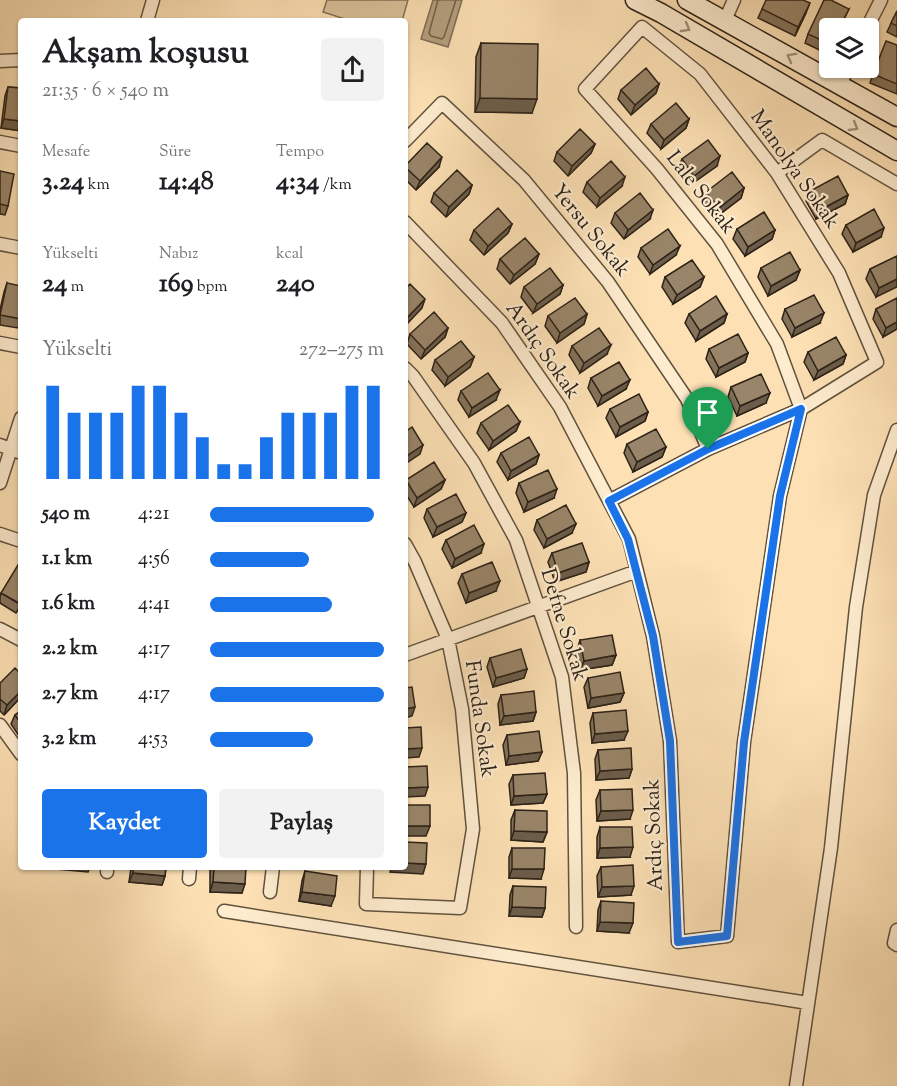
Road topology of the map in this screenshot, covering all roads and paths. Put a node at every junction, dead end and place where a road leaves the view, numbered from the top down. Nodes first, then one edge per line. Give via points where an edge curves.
1 (153, 0) edge
2 (635, 0) edge
3 (687, 0) edge
4 (734, 0) edge
5 (881, 0) edge
6 (148, 18) edge
7 (872, 18) edge
8 (725, 20) junction
9 (642, 27) joint
10 (18, 60) edge
11 (0, 61) edge
12 (843, 78) edge
13 (840, 85) junction
14 (897, 117) edge
15 (408, 138) edge
16 (0, 142) edge
17 (18, 145) edge
18 (897, 151) edge
19 (777, 173) junction
20 (897, 184) edge
21 (408, 225) edge
22 (0, 244) edge
23 (18, 247) edge
24 (0, 343) edge
25 (18, 346) edge
26 (408, 371) edge
27 (801, 409) junction
28 (18, 427) edge
29 (897, 430) edge
30 (11, 449) edge
31 (708, 449) junction
32 (0, 483) edge
33 (609, 501) junction
34 (0, 534) edge
35 (18, 541) edge
36 (408, 549) edge
37 (637, 571) junction
38 (539, 606) junction
39 (0, 629) edge
40 (18, 638) edge
41 (448, 639) junction
42 (408, 654) edge
43 (0, 725) edge
44 (18, 750) edge
45 (273, 870) edge
46 (367, 870) edge
47 (270, 892) dead end
48 (224, 911) dead end
49 (576, 927) dead end
50 (897, 930) edge
51 (897, 945) edge
52 (808, 1003) junction
53 (796, 1086) edge

1 - 6 street
2 -> 18 main road
3 - 8 main road
4 - 8 street
5 - 7 street
13 -> 8 main road
9 - 19 street, Manolya Sokak via 700,74
9 - 27 street, Lale Sokak via 585,89 717,244 777,344
10 - 11 street
12 - 13 street
13 - 14 main road
15 - 31 street, Yersu Sokak via 442,103 524,180 608,282 687,399
16 - 17 street
19 - 20 street via 822,140
19 - 27 street, Manolya Sokak via 839,273 877,362
21 - 33 street, Ardıç Sokak via 502,323 560,407
22 - 23 street
24 - 25 street
26 - 38 street, Defne Sokak via 474,463 516,540
27 - 31 street
27 - 37 street, Ardıç Sokak via 780,496 744,742 727,936 678,942 670,741 653,636
28 - 30 street
29 - 52 street via 874,495 857,596 831,848
30 - 32 street
31 - 33 street
33 - 37 street, Ardıç Sokak via 628,539
34 - 35 street
36 - 41 street, Funda Sokak
37 - 38 street
38 - 41 street
38 - 49 street, Defne Sokak via 562,678 574,773
39 - 40 street
41 - 42 street
41 - 46 street, Funda Sokak via 462,708 473,829 460,908 366,904
43 - 44 street
45 - 47 street
48 - 52 street
50 - 51 street
52 - 53 street

